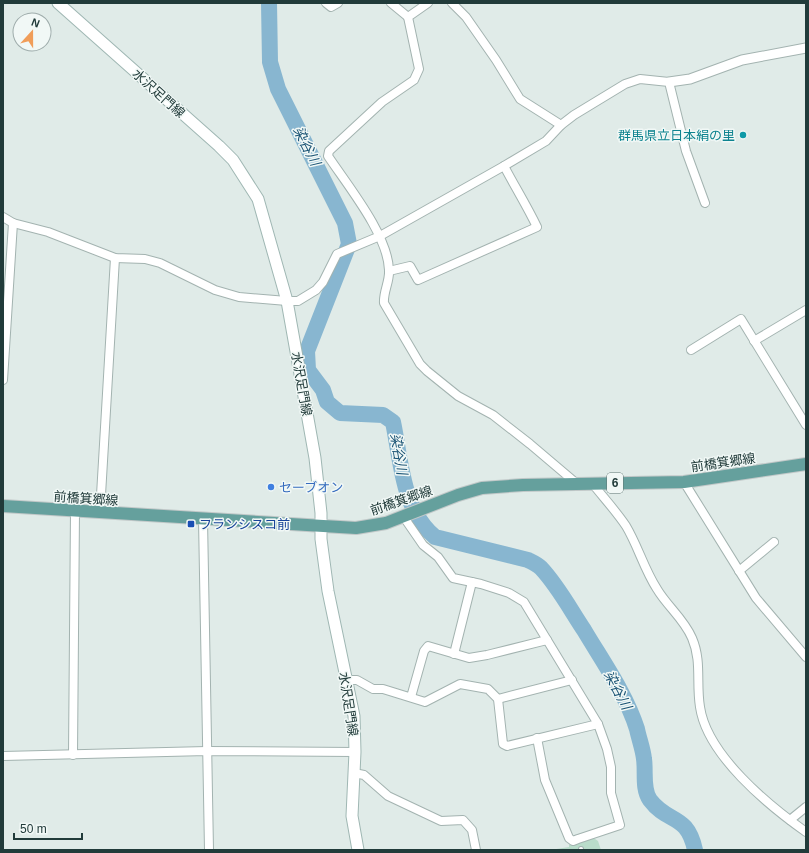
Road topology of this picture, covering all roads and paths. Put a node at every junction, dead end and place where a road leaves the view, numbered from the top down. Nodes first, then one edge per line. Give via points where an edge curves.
1 (58, 3) edge
2 (326, 3) edge
3 (338, 3) edge
4 (391, 3) edge
5 (428, 3) edge
6 (452, 3) edge
7 (408, 17) junction
8 (806, 48) edge
9 (669, 82) junction
10 (561, 125) junction
11 (504, 166) junction
12 (705, 203) dead end
13 (3, 217) edge
14 (13, 223) junction
15 (380, 236) junction
16 (115, 258) junction
17 (389, 271) junction
18 (287, 302) junction
19 (806, 310) edge
20 (754, 341) junction
21 (691, 350) dead end
22 (3, 380) edge
23 (806, 426) edge
24 (806, 464) edge
25 (684, 482) junction
26 (592, 483) junction
27 (576, 484) junction
28 (3, 506) edge
29 (75, 511) junction
30 (100, 512) junction
31 (406, 516) junction
32 (203, 519) junction
33 (321, 526) junction
34 (774, 542) dead end
35 (739, 570) junction
36 (472, 582) junction
37 (547, 640) junction
38 (454, 654) junction
39 (806, 657) edge
40 (346, 680) junction
41 (572, 680) junction
42 (411, 697) junction
43 (498, 699) junction
44 (598, 724) junction
45 (537, 738) junction
46 (207, 751) junction
47 (355, 752) junction
48 (73, 755) junction
49 (3, 756) edge
50 (354, 773) junction
51 (806, 807) edge
52 (790, 820) junction
53 (806, 832) edge
54 (209, 850) edge
55 (358, 850) edge
56 (476, 850) edge

1 - 18 main road, 水沢足門線 via 233,160 258,200
2 - 3 street via 331,7
4 - 7 street
5 - 7 street
6 - 10 street via 488,48 520,100
7 - 15 street via 419,70 414,80 382,102 329,151 328,156
8 - 9 street via 742,60 690,79
9 - 10 street via 654,79 633,80 574,114
9 - 12 street via 686,151
10 - 11 street via 546,141
11 - 15 street
11 - 17 street via 537,227 418,280 410,266
13 - 14 street
14 - 16 street via 48,232
14 - 22 street
15 - 17 street
15 - 18 street via 337,254 323,282 316,290 298,301
16 - 18 street via 145,259 160,263 215,290 239,297
16 - 30 street
17 - 27 street via 384,303 420,364 458,396 511,429
18 - 33 main road, 水沢足門線 via 315,458
19 - 20 street
20 - 21 street via 741,319
20 - 23 street
24 - 25 main road, 前橋箕郷線 / 6
25 - 26 main road, 前橋箕郷線 / 6
25 - 35 street
26 - 27 main road, 前橋箕郷線 / 6
26 - 52 street via 626,528 658,590 691,636 699,665 702,718 711,738 734,768
27 - 31 main road, 前橋箕郷線 / 6 via 482,488
28 - 29 main road, 前橋箕郷線 / 6
29 - 30 main road, 前橋箕郷線 / 6
29 - 48 street
30 - 32 main road, 前橋箕郷線 / 6
31 - 33 main road, 前橋箕郷線 / 6 via 368,527
31 - 36 street via 423,545 438,557 453,578
32 - 33 main road, 前橋箕郷線 / 6
32 - 46 street
33 - 40 main road, 水沢足門線 via 328,591
34 - 35 street
35 - 39 street via 756,598
36 - 37 street via 509,593 524,602
36 - 38 street
37 - 38 street via 469,658
37 - 41 street
38 - 42 street via 428,646 424,651
40 - 42 street via 357,680 372,689 383,689
40 - 47 main road, 水沢足門線 via 354,716
41 - 43 street
41 - 44 street
42 - 43 street via 425,702 460,684 488,689
43 - 45 street via 503,744 506,746
44 - 45 street
44 - 45 street via 611,767 611,793 620,825 573,841 569,838 545,780
46 - 47 street
46 - 48 street
46 - 54 street
47 - 50 main road, 水沢足門線
48 - 49 street
50 - 55 main road, 水沢足門線 via 352,816
50 - 56 street via 364,775 388,796 441,822 463,820 472,830
51 - 52 street
52 - 53 street

